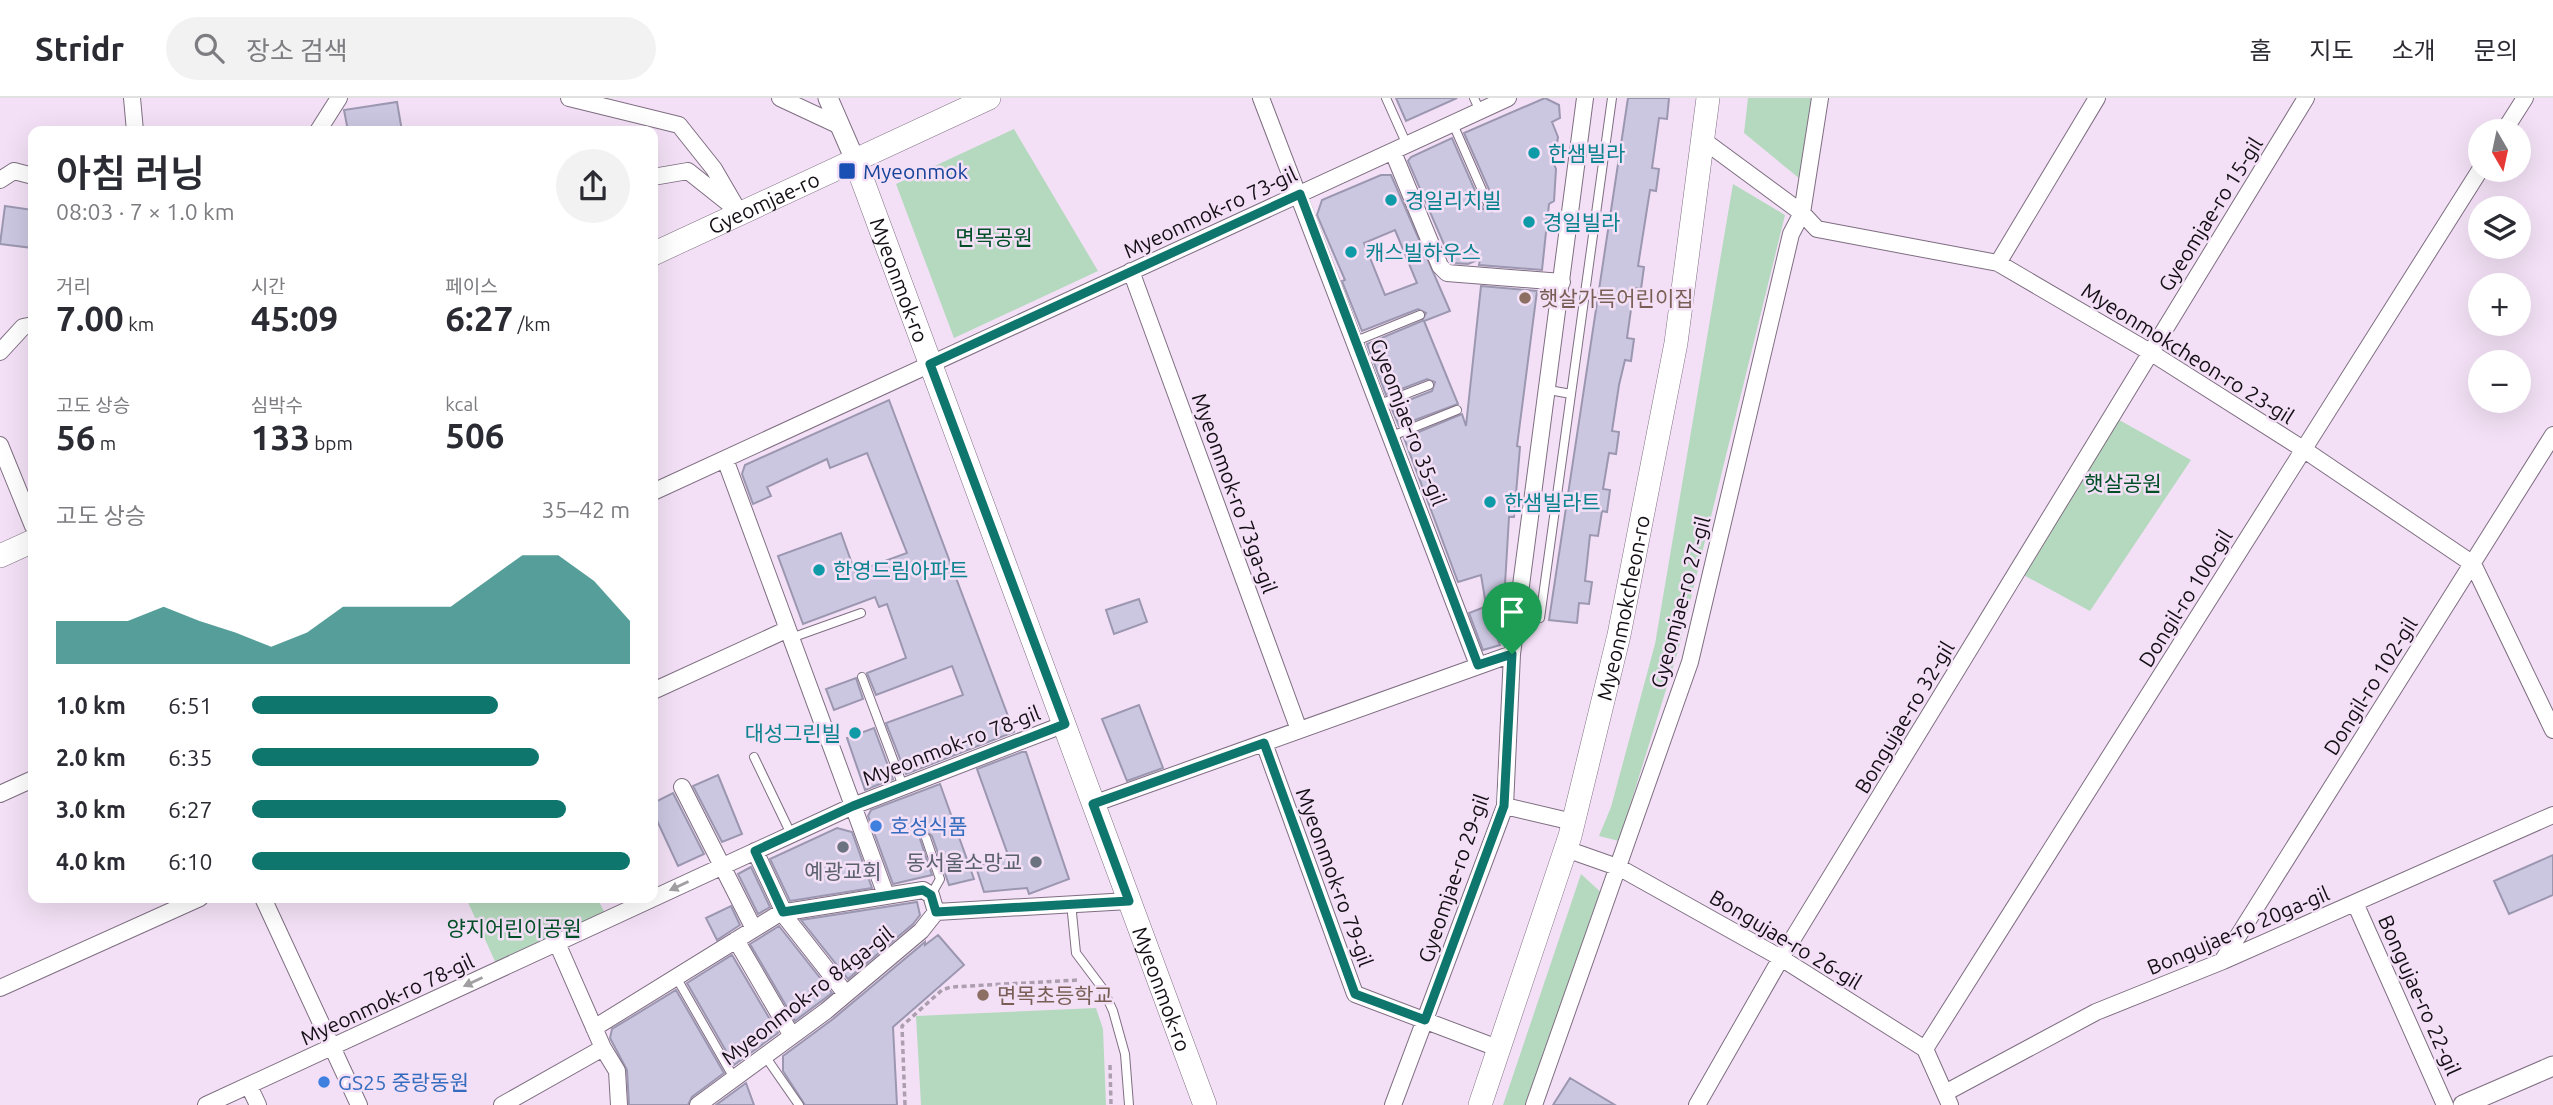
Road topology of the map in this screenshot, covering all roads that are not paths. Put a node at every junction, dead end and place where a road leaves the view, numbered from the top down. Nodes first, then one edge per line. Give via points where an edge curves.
1 (132, 98) edge
2 (327, 98) edge
3 (339, 98) edge
4 (569, 98) edge
5 (780, 98) edge
6 (828, 98) edge
7 (989, 98) edge
8 (1261, 98) edge
9 (1386, 98) edge
10 (1508, 98) edge
11 (1585, 98) edge
12 (1612, 98) edge
13 (1708, 98) edge
14 (1820, 98) edge
15 (2097, 98) edge
16 (2306, 98) edge
17 (2525, 98) edge
18 (1477, 105) edge
19 (2512, 119) edge
20 (1453, 124) junction
21 (135, 126) edge
22 (321, 126) edge
23 (323, 126) edge
24 (840, 126) junction
25 (1703, 140) junction
26 (1400, 148) junction
27 (855, 160) junction
28 (28, 175) edge
29 (658, 176) edge
30 (0, 180) edge
31 (2472, 182) edge
32 (1300, 194) junction
33 (1489, 206) dead end
34 (739, 212) junction
35 (1802, 213) junction
36 (658, 252) edge
37 (1998, 263) junction
38 (1130, 271) junction
39 (1562, 282) junction
40 (1420, 315) dead end
41 (28, 326) edge
42 (1356, 341) junction
43 (0, 352) edge
44 (2150, 352) junction
45 (930, 364) junction
46 (1429, 385) dead end
47 (1549, 390) junction
48 (1571, 394) junction
49 (1380, 404) junction
50 (1457, 410) dead end
51 (2553, 435) edge
52 (1392, 436) junction
53 (0, 445) edge
54 (2304, 449) junction
55 (725, 459) junction
56 (658, 490) edge
57 (28, 514) edge
58 (28, 543) edge
59 (0, 556) edge
60 (2472, 564) junction
61 (861, 613) dead end
62 (1540, 618) dead end
63 (788, 634) junction
64 (1512, 654) junction
65 (1478, 665) junction
66 (862, 677) dead end
67 (658, 689) edge
68 (1065, 724) junction
69 (1300, 730) junction
70 (2553, 730) edge
71 (1264, 743) junction
72 (754, 757) dead end
73 (28, 781) edge
74 (903, 786) junction
75 (682, 787) dead end
76 (0, 794) edge
77 (1093, 804) junction
78 (853, 806) junction
79 (1504, 806) junction
80 (2553, 815) edge
81 (1573, 822) junction
82 (791, 834) junction
83 (926, 838) dead end
84 (1566, 849) junction
85 (755, 851) junction
86 (722, 866) junction
87 (1620, 868) junction
88 (886, 895) junction
89 (931, 895) junction
90 (658, 896) edge
91 (1129, 901) junction
92 (189, 903) edge
93 (265, 903) edge
94 (643, 903) edge
95 (1071, 903) junction
96 (2355, 903) junction
97 (783, 912) junction
98 (936, 912) junction
99 (754, 929) junction
100 (736, 940) junction
101 (557, 943) junction
102 (1781, 958) junction
103 (2223, 961) junction
104 (676, 977) junction
105 (0, 988) edge
106 (846, 994) junction
107 (1425, 1020) junction
108 (594, 1028) junction
109 (792, 1036) junction
110 (334, 1048) junction
111 (603, 1048) junction
112 (1500, 1049) junction
113 (1926, 1049) junction
114 (765, 1056) junction
115 (2553, 1066) edge
116 (734, 1078) junction
117 (249, 1086) junction
118 (1947, 1099) edge
119 (206, 1105) edge
120 (257, 1105) edge
121 (359, 1105) edge
122 (502, 1105) edge
123 (619, 1105) edge
124 (698, 1105) edge
125 (799, 1105) edge
126 (1129, 1105) edge
127 (1205, 1105) edge
128 (1393, 1105) edge
129 (1480, 1105) edge
130 (1535, 1105) edge
131 (1696, 1105) edge
132 (2445, 1105) edge
133 (2463, 1105) edge

1 - 21 street
2 - 22 street
3 - 23 street
4 - 34 street via 679,124 714,169
5 - 24 street
6 - 24 street, Myeonmok-ro
7 - 27 main road, Gyeomjae-ro
8 - 32 street, Gyeomjae-ro 35-gil
9 - 26 lane
10 - 18 street, Myeonmok-ro 73-gil
11 - 39 street, Gyeomjae-ro 29-gil
12 - 48 lane
13 - 25 main road, Myeonmokcheon-ro
14 - 35 street, Gyeomjae-ro 27-gil
15 - 37 street
16 - 44 street, Gyeomjae-ro 15-gil
17 - 19 street
18 - 20 street, Myeonmok-ro 73-gil
20 - 26 street, Myeonmok-ro 73-gil
20 - 33 lane
24 - 27 street, Myeonmok-ro
25 - 35 street, Myeonmokcheon-ro 23-gil
25 - 81 main road, Myeonmokcheon-ro via 1676,343 1619,635
26 - 32 street, Myeonmok-ro 73-gil
26 - 39 street via 1440,266 1447,273
27 - 34 main road, Gyeomjae-ro
27 - 45 main road, Myeonmok-ro
28 - 30 street via 15,171
29 - 34 street via 688,171
31 - 54 street, Dongil-ro 100-gil
32 - 38 street, Myeonmok-ro 73-gil
32 - 42 street, Gyeomjae-ro 35-gil
34 - 36 main road, Gyeomjae-ro
35 - 37 street, Myeonmokcheon-ro 23-gil via 1817,229
35 - 87 street, Gyeomjae-ro 27-gil via 1791,234 1690,662
37 - 44 street, Myeonmokcheon-ro 23-gil
38 - 45 street, Myeonmok-ro 73-gil
38 - 69 street, Myeonmok-ro 73ga-gil
39 - 47 street, Gyeomjae-ro 29-gil
40 - 42 lane
41 - 43 street
42 - 49 street, Gyeomjae-ro 35-gil
44 - 54 street, Myeonmokcheon-ro 23-gil
44 - 102 street, Bongujae-ro 32-gil
45 - 55 street, Myeonmok-ro 73-gil
45 - 68 main road, Myeonmok-ro
46 - 49 lane
47 - 48 lane
47 - 64 street, Gyeomjae-ro 29-gil
48 - 62 lane
49 - 52 street, Gyeomjae-ro 35-gil
50 - 52 lane
51 - 60 street, Dongil-ro 102-gil
52 - 65 street, Gyeomjae-ro 35-gil
53 - 57 street
54 - 60 street, Myeonmokcheon-ro 23-gil
54 - 113 street, Dongil-ro 100-gil
55 - 56 street, Myeonmok-ro 73-gil
55 - 63 street, Myeonmok-ro 78-gil
58 - 59 main road
60 - 70 street, Myeonmokcheon-ro 23-gil
60 - 103 street, Dongil-ro 102-gil
61 - 63 lane
63 - 67 street
63 - 78 street, Myeonmok-ro 78-gil
64 - 65 street
64 - 79 street, Gyeomjae-ro 29-gil
65 - 69 street
66 - 74 lane
68 - 74 street, Myeonmok-ro 78-gil
68 - 77 main road, Myeonmok-ro
69 - 71 street
71 - 77 street
71 - 107 street, Myeonmok-ro 79-gil via 1355,994
72 - 82 lane
73 - 76 street
74 - 78 street, Myeonmok-ro 78-gil
75 - 86 street
77 - 91 main road, Myeonmok-ro
78 - 82 street, Myeonmok-ro 78-gil
78 - 88 street, Myeonmok-ro 78-gil
79 - 81 street
79 - 107 street, Gyeomjae-ro 29-gil
80 - 96 street, Bongujae-ro 20ga-gil
81 - 84 main road, Myeonmokcheon-ro
82 - 85 street, Myeonmok-ro 78-gil
83 - 89 lane via 940,879
84 - 87 street, Bongujae-ro 26-gil
84 - 112 main road, Myeonmokcheon-ro
85 - 86 street, Myeonmok-ro 78-gil
85 - 97 street
86 -> 90 street, Myeonmok-ro 78-gil
86 - 99 street
87 - 102 street, Bongujae-ro 26-gil
87 - 130 street, Gyeomjae-ro 27-gil
88 - 89 street via 923,890
88 - 97 street
89 - 98 street
91 - 95 street
91 - 127 main road, Myeonmok-ro
92 - 105 street
93 - 110 street
94 -> 101 street, Myeonmok-ro 78-gil
95 - 98 street
95 - 126 lane via 1076,953 1113,1011 1125,1054
96 - 103 street, Bongujae-ro 20ga-gil
96 - 132 street, Bongujae-ro 22-gil
97 - 99 street
97 - 106 street
98 - 106 street, Myeonmok-ro 84ga-gil via 921,931
99 - 100 street
100 - 104 street
100 - 109 street
101 - 108 street
101 -> 110 street, Myeonmok-ro 78-gil
102 - 113 street, Bongujae-ro 26-gil
102 - 131 street, Bongujae-ro 32-gil
103 - 118 street, Bongujae-ro 20ga-gil via 2096,1012
104 - 108 street
104 - 116 lane
106 - 109 street, Myeonmok-ro 84ga-gil
107 - 112 street, Myeonmok-ro 79-gil
107 - 128 street, Gyeomjae-ro 29-gil
108 - 111 street
109 - 114 street, Myeonmok-ro 84ga-gil
110 - 117 street, Myeonmok-ro 78-gil
110 - 121 street
111 - 122 street
111 - 123 street via 617,1071
112 - 129 main road, Myeonmokcheon-ro
113 - 118 street
114 - 116 street, Myeonmok-ro 84ga-gil
114 - 125 lane
115 - 133 street
116 - 124 street, Myeonmok-ro 84ga-gil
117 - 119 street, Myeonmok-ro 78-gil
117 - 120 street

